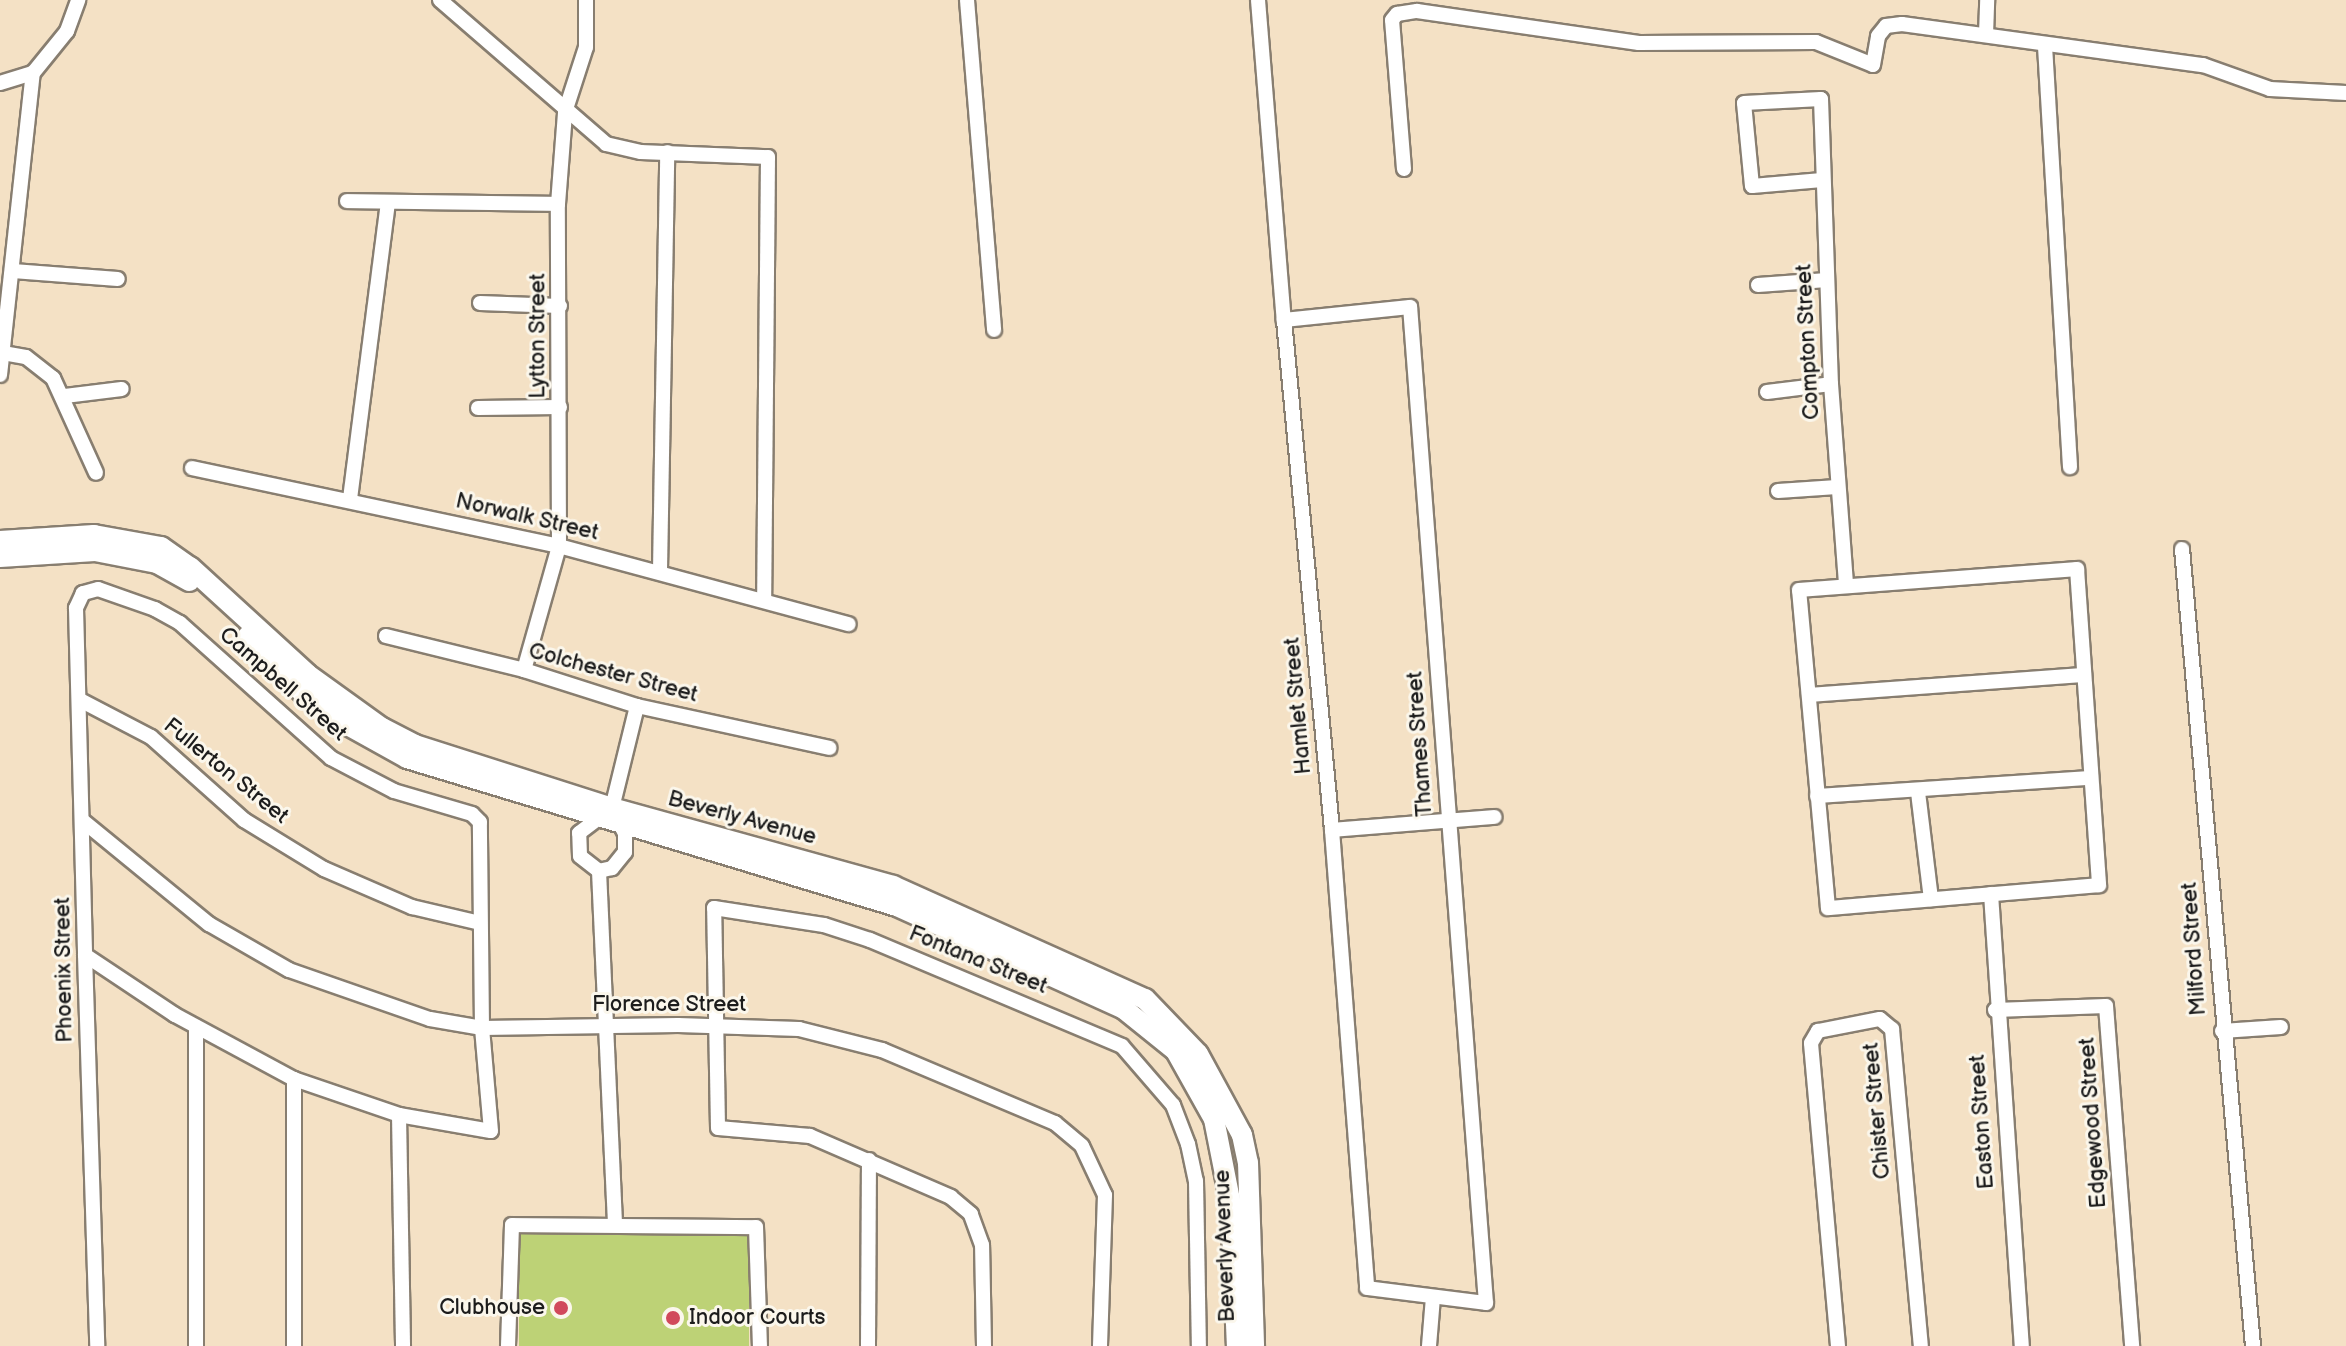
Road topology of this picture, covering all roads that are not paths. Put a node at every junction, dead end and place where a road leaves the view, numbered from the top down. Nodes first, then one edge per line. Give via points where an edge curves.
1 (78, 0) edge
2 (440, 0) edge
3 (586, 0) edge
4 (967, 0) edge
5 (1258, 0) edge
6 (1987, 0) edge
7 (1417, 5) edge
8 (1986, 35) junction
9 (2045, 46) junction
10 (33, 73) junction
11 (0, 83) edge
12 (2346, 93) edge
13 (565, 112) junction
14 (667, 152) junction
15 (1404, 169) dead end
16 (1822, 180) junction
17 (347, 201) dead end
18 (388, 203) junction
19 (558, 204) junction
20 (13, 271) junction
21 (118, 279) dead end
22 (1827, 280) junction
23 (1758, 285) dead end
24 (480, 303) dead end
25 (560, 306) junction
26 (1284, 320) junction
27 (994, 330) dead end
28 (3, 353) junction
29 (0, 375) edge
30 (1831, 384) junction
31 (122, 389) dead end
32 (1767, 392) dead end
33 (65, 396) junction
34 (560, 407) junction
35 (478, 408) dead end
36 (2070, 467) dead end
37 (192, 468) dead end
38 (96, 473) dead end
39 (1837, 487) junction
40 (1778, 491) dead end
41 (350, 499) junction
42 (0, 541) edge
43 (559, 546) junction
44 (2182, 549) dead end
45 (0, 557) edge
46 (660, 570) junction
47 (1846, 584) junction
48 (83, 593) joint
49 (764, 598) junction
50 (849, 624) dead end
51 (386, 636) dead end
52 (524, 670) junction
53 (2082, 675) junction
54 (1809, 695) junction
55 (80, 700) junction
56 (637, 706) junction
57 (829, 748) dead end
58 (2090, 778) junction
59 (1918, 792) junction
60 (1817, 796) junction
61 (609, 816) junction
62 (1494, 817) dead end
63 (83, 821) junction
64 (1448, 821) junction
65 (1332, 830) junction
66 (599, 871) junction
67 (1991, 894) junction
68 (1931, 899) junction
69 (480, 923) junction
70 (85, 955) junction
71 (1995, 1010) junction
72 (713, 1025) junction
73 (607, 1026) junction
74 (196, 1027) junction
75 (2281, 1027) dead end
76 (482, 1028) junction
77 (2222, 1031) junction
78 (294, 1079) junction
79 (399, 1115) junction
80 (869, 1160) junction
81 (615, 1225) junction
82 (1433, 1297) junction
83 (1486, 1303) joint
84 (97, 1346) edge
85 (196, 1346) edge
86 (294, 1346) edge
87 (403, 1346) edge
88 (508, 1346) edge
89 (760, 1346) edge
90 (868, 1346) edge
91 (984, 1346) edge
92 (1100, 1346) edge
93 (1199, 1346) edge
94 (1237, 1346) edge
95 (1254, 1346) edge
96 (1429, 1346) edge
97 (1838, 1346) edge
98 (1921, 1346) edge
99 (2022, 1346) edge
100 (2132, 1346) edge
101 (2253, 1346) edge

1 - 10 street via 67,31
2 - 13 street
3 - 13 street, Lytton Street via 583,65
4 - 27 street
5 - 26 street, Hamlet Street
6 - 8 street
7 - 8 street via 1639,43 1816,42 1873,65 1878,36 1886,26
7 - 15 street via 1392,20
8 - 9 street
9 - 12 street via 2203,65 2270,89
9 - 36 street
10 - 11 street
10 - 20 street
13 - 14 street via 606,144
13 - 19 street, Lytton Street
14 - 46 street
14 - 49 street via 768,157
16 - 16 street, Compton Street via 1821,99 1744,103 1752,186
16 - 22 street, Compton Street
17 - 18 street
18 - 19 street
18 - 41 street
19 - 25 street, Lytton Street
20 - 21 street
20 - 28 street
22 - 23 street
22 - 30 street, Compton Street
24 - 25 street
25 - 34 street, Lytton Street
26 - 64 street, Thames Street via 1410,307
26 - 65 street, Hamlet Street
28 - 29 street
28 - 33 street via 41,365
30 - 32 street
30 - 39 street, Compton Street
31 - 33 street
33 - 38 street
34 - 35 street
34 - 43 street, Lytton Street
37 - 41 street, Norwalk Street
39 - 40 street
39 - 47 street, Compton Street
41 - 43 street, Norwalk Street
42 - 61 street, Beverly Avenue via 94,535 161,547 307,674 382,728
43 - 46 street, Norwalk Street
43 - 52 street, Lytton Street
44 - 77 street, Milford Street
45 - 61 street, Beverly Avenue via 95,551 157,563 184,577 302,692 346,724 407,758
46 - 49 street, Norwalk Street
47 - 53 street via 2077,569
47 - 54 street via 1799,590
48 - 55 street, Phoenix Street via 76,608
48 - 69 street, Campbell Street via 98,589 180,623 331,758 433,807 472,814 482,834
49 - 50 street, Norwalk Street
51 - 52 street, Colchester Street
52 - 56 street, Colchester Street
53 - 54 street
53 - 58 street
54 - 60 street
55 - 63 street, Phoenix Street
55 - 69 street, Fullerton Street via 151,737 244,820 324,869 412,907
56 - 57 street, Colchester Street
56 - 61 street
58 - 59 street
58 - 67 street via 2099,885
59 - 60 street
59 - 68 street
60 - 68 street via 1828,908
61 - 66 street via 625,852 612,868
61 - 66 street via 579,833 580,856
61 - 94 street, Beverly Avenue via 897,906 1093,994 1149,1028 1176,1051 1200,1086 1224,1153
61 - 95 street, Beverly Avenue via 893,886 1074,965 1162,1012 1212,1076 1242,1135 1248,1163
62 - 64 street
63 - 70 street, Phoenix Street
63 - 76 street, Florence Street via 209,924 289,970 430,1019
64 - 65 street
64 - 83 street, Thames Street
65 - 82 street, Hamlet Street via 1367,1288
66 - 73 street
67 - 68 street
67 - 71 street, Easton Street
69 - 76 street, Campbell Street
70 - 74 street
70 - 84 street, Phoenix Street
71 - 99 street, Easton Street
71 - 100 street, Edgewood Street via 2106,1006
72 - 73 street, Florence Street
72 - 80 street, Fontana Street via 718,1128 810,1136
72 - 92 street, Florence Street via 799,1029 857,1042 1055,1123 1082,1146 1105,1195
72 - 93 street, Fontana Street via 711,914 723,905 870,940 1122,1046 1173,1105 1188,1144 1196,1181
73 - 76 street, Florence Street
73 - 81 street
74 - 78 street
74 - 85 street
75 - 77 street
76 - 79 street, Campbell Street via 491,1131
77 - 101 street, Milford Street
78 - 79 street
78 - 86 street
79 - 87 street
80 - 90 street
80 - 91 street via 930,1184 971,1214 982,1245
81 - 88 street via 512,1225
81 - 89 street via 756,1227
82 - 83 street, Hamlet Street
82 - 96 street
97 - 98 street, Chister Street via 1811,1043 1818,1031 1880,1019 1893,1035

